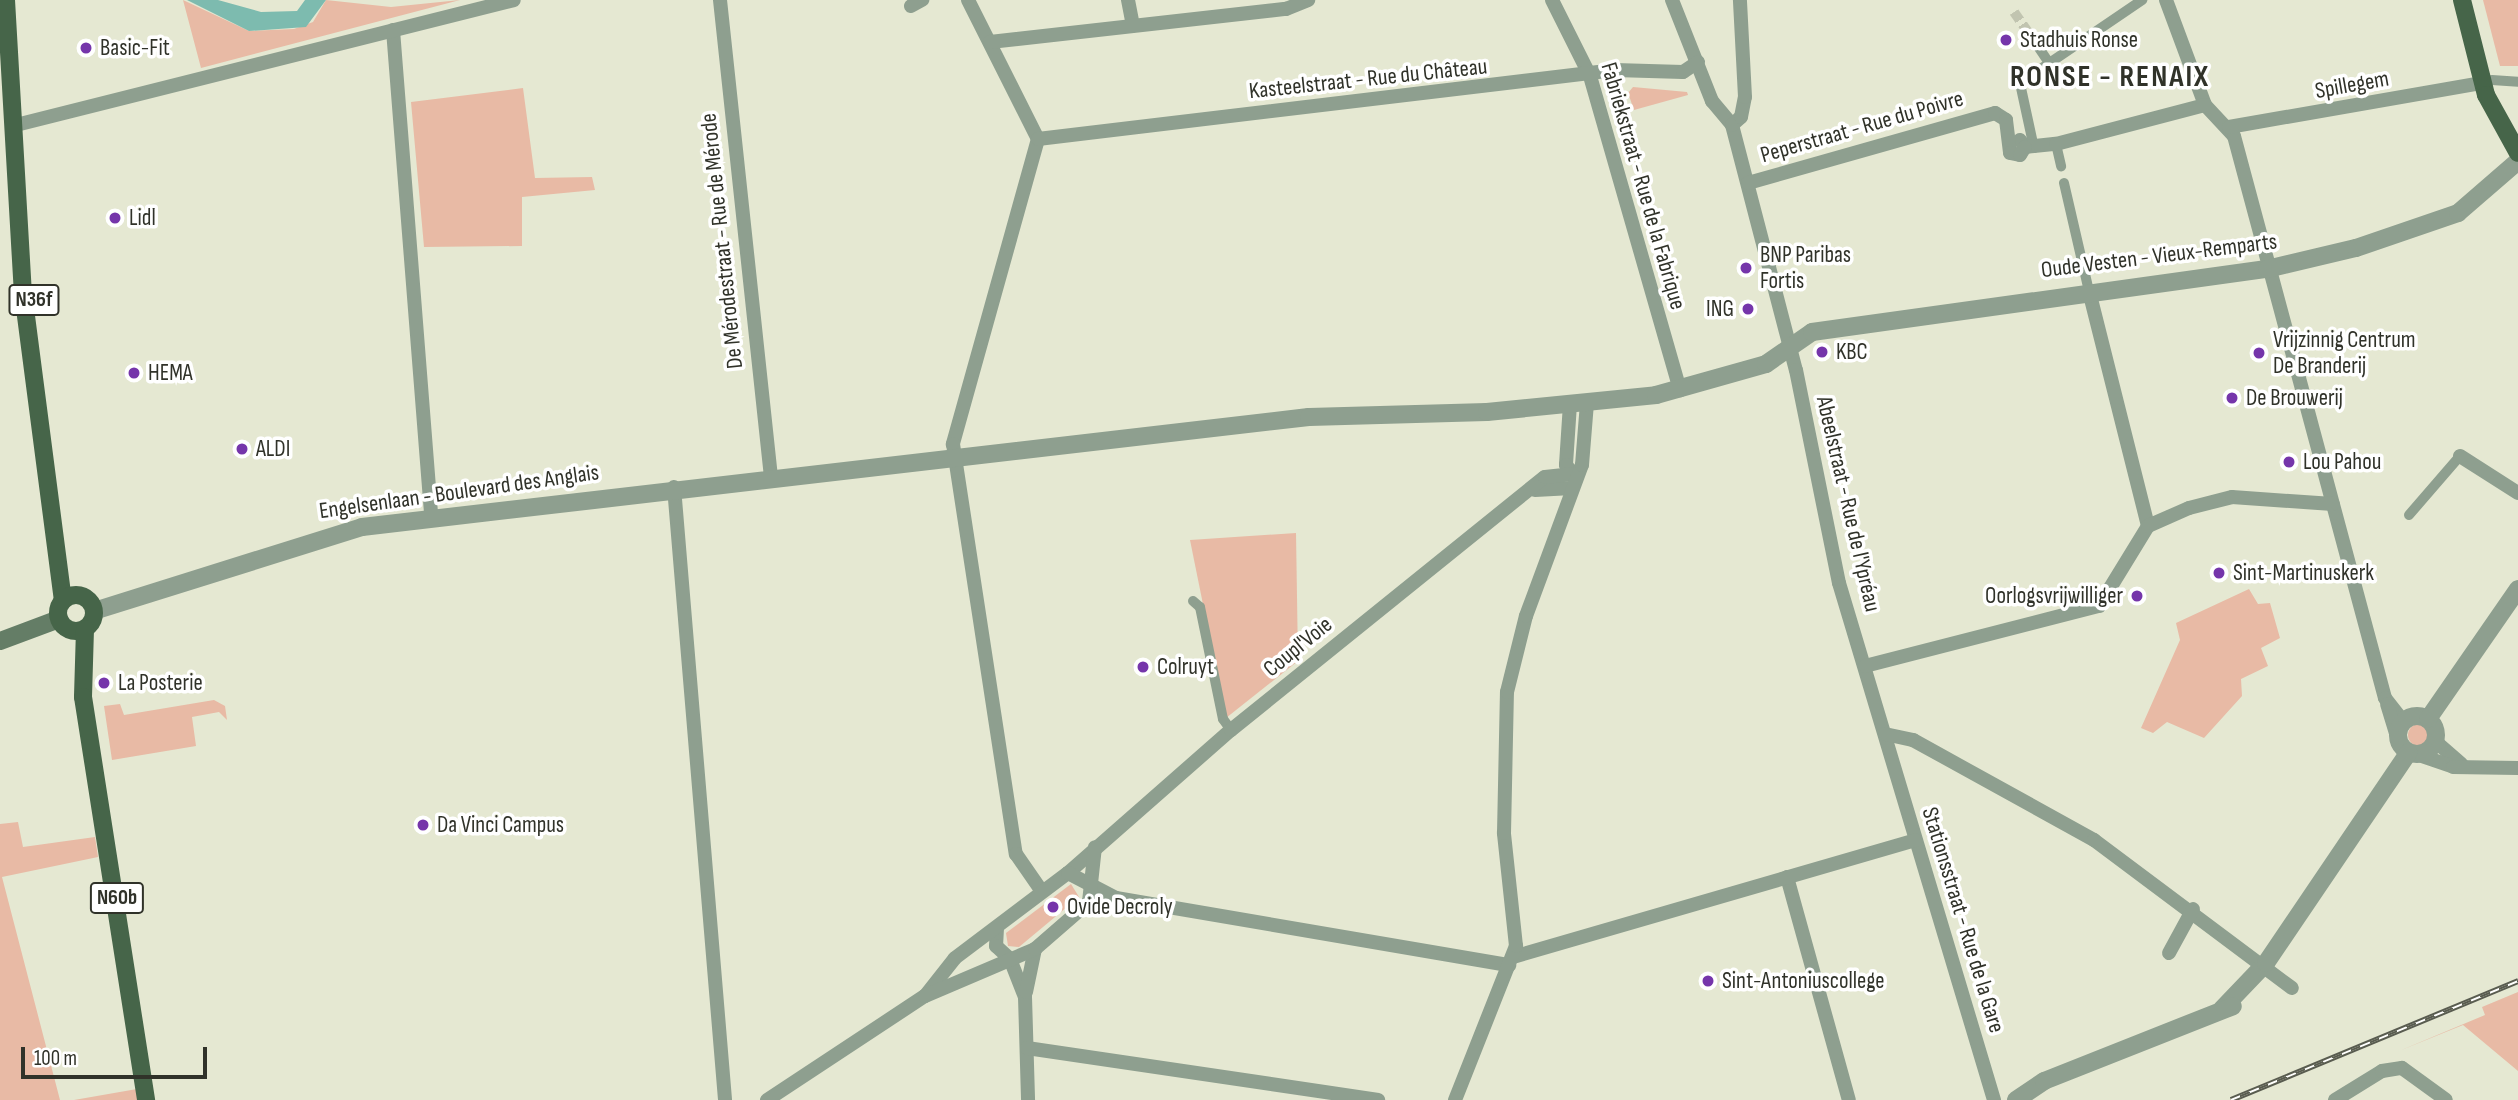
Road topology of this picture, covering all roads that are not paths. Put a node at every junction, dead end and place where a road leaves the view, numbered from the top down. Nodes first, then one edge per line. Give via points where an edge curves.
1 (6, 0) edge
2 (16, 0) edge
3 (514, 0) edge
4 (720, 0) edge
5 (968, 0) edge
6 (1128, 0) edge
7 (1308, 0) edge
8 (1552, 0) edge
9 (1672, 0) edge
10 (1740, 0) edge
11 (2142, 0) edge
12 (2166, 0) edge
13 (2462, 0) edge
14 (1133, 26) junction
15 (393, 30) junction
16 (990, 42) junction
17 (2037, 45) tunnel mouth
18 (1698, 62) junction
19 (2049, 63) junction
20 (1590, 76) junction
21 (2487, 81) junction
22 (2518, 82) edge
23 (2205, 106) junction
24 (20, 124) junction
25 (1732, 125) junction
26 (2229, 127) junction
27 (1038, 139) junction
28 (2056, 144) junction
29 (2024, 145) junction
30 (2518, 153) edge
31 (2518, 162) edge
32 (2061, 166) dead end
33 (1748, 183) junction
34 (2064, 183) dead end
35 (2267, 269) junction
36 (2089, 290) junction
37 (1789, 351) junction
38 (1680, 390) junction
39 (1578, 404) junction
40 (1487, 412) joint
41 (955, 455) junction
42 (2460, 456) joint
43 (771, 476) junction
44 (1573, 481) junction
45 (674, 487) junction
46 (2518, 493) edge
47 (2333, 504) junction
48 (2409, 514) dead end
49 (431, 517) junction
50 (2148, 526) junction
51 (2518, 589) edge
52 (71, 598) junction
53 (1193, 601) dead end
54 (94, 611) junction
55 (62, 624) junction
56 (85, 629) junction
57 (0, 641) edge
58 (1865, 666) junction
59 (83, 697) junction
60 (2428, 719) junction
61 (2400, 729) junction
62 (1231, 730) junction
63 (1885, 734) junction
64 (2435, 741) junction
65 (2413, 754) junction
66 (2461, 764) junction
67 (2518, 768) edge
68 (1915, 839) junction
69 (1095, 846) junction
70 (1069, 873) junction
71 (1787, 877) junction
72 (1090, 885) junction
73 (1041, 890) junction
74 (2193, 909) junction
75 (997, 928) junction
76 (1035, 949) junction
77 (2169, 953) dead end
78 (1010, 959) junction
79 (1511, 961) junction
80 (2266, 963) junction
81 (2292, 988) dead end
82 (925, 996) junction
83 (1025, 997) junction
84 (1027, 1048) junction
85 (146, 1100) edge
86 (725, 1100) edge
87 (767, 1100) edge
88 (1028, 1100) edge
89 (1378, 1100) edge
90 (1455, 1100) edge
91 (1849, 1100) edge
92 (1994, 1100) edge
93 (2016, 1100) edge
94 (2335, 1100) edge
95 (2446, 1100) edge

1 - 52 main road, N36f via 23,293
2 - 24 main road, N36f
3 - 15 street
4 - 43 street, De Mérodestraat - Rue de Mérode
5 - 16 street
6 - 14 street
7 - 14 street via 1286,9
8 - 20 street, Fabriekstraat - Rue de la Fabrique
9 - 18 street
10 - 25 street via 1745,97
11 - 19 street
12 - 23 street
13 - 21 main road
14 - 16 street
15 - 24 street
15 - 49 street
16 - 27 street
17 - 19 street
18 - 20 street, Kasteelstraat - Rue du Château via 1684,72
18 - 25 street via 1719,116
19 - 29 street via 2020,83
20 - 27 street, Kasteelstraat - Rue du Château
20 - 38 street, Fabriekstraat - Rue de la Fabrique
21 - 22 street
21 - 26 street, Spillegem
21 - 30 main road
23 - 26 street
23 - 28 street
24 - 52 main road, N36f via 34,300
25 - 33 street, Abeelstraat - Rue de l'Ypréau
26 - 35 street
27 - 41 street via 953,433
28 - 29 street
28 - 32 street
29 - 33 street, Peperstraat - Rue du Poivre via 2005,118 1989,114
31 - 35 street, Oude Vesten - Vieux-Remparts via 2477,200 2426,228
33 - 37 street, Abeelstraat - Rue de l'Ypréau
34 - 36 street
35 - 36 street, Oude Vesten - Vieux-Remparts
35 - 47 street
36 - 37 street, Oude Vesten - Vieux-Remparts via 1812,332
36 - 50 street
37 - 38 street, Oude Vesten - Vieux-Remparts via 1756,368
37 - 58 street, Abeelstraat - Rue de l'Ypréau via 1839,583
38 - 39 street, Oude Vesten - Vieux-Remparts
39 - 40 street, Oude Vesten - Vieux-Remparts
39 - 44 street via 1566,465
40 - 41 street, Engelsenlaan - Boulevard des Anglais via 1309,417
41 - 43 street, Engelsenlaan - Boulevard des Anglais
41 - 73 street via 1016,854
42 - 46 street
42 - 48 street
43 - 45 street, Engelsenlaan - Boulevard des Anglais
44 - 62 street, Coupl'Voie via 1535,490
44 - 79 street via 1525,616 1507,692 1503,792
45 - 49 street, Engelsenlaan - Boulevard des Anglais
45 - 86 street
47 - 50 street via 2232,498
47 - 61 street via 2387,703
49 - 54 street, Engelsenlaan - Boulevard des Anglais via 309,539
50 - 58 street via 2107,601
51 - 60 street
52 - 54 main road
52 - 55 main road, N60b
53 - 62 street
54 - 56 main road, N60b
55 - 56 main road
55 - 57 main road
55 - 59 main road, N60b
56 - 59 main road, N60b
58 - 63 street, Abeelstraat - Rue de l'Ypréau
59 - 85 main road, N60b
60 - 61 street
60 - 64 street
61 - 65 street
62 - 69 street, Coupl'Voie
63 - 68 street, Stationsstraat - Rue de la Gare
63 - 74 street via 1913,740 2094,841
64 - 65 street
64 - 66 street
65 - 66 street
65 - 80 street
66 - 67 street
68 - 71 street
68 - 92 street, Stationsstraat - Rue de la Gare
69 - 70 street, Coupl'Voie
69 - 72 street
70 - 72 street
70 - 73 street, Coupl'Voie
71 - 79 street
71 - 91 street
72 - 76 street via 1085,907
72 - 79 street via 1116,898 1246,924
73 - 75 street, Coupl'Voie
74 - 77 street
74 - 80 street
75 - 78 street via 996,946
75 - 82 street, Coupl'Voie via 937,974
76 - 78 street
76 - 83 street
78 - 82 street
78 - 83 street
79 - 90 street
80 - 81 street
80 - 93 street via 2256,988 2222,1009 2037,1084
82 - 87 street
83 - 84 street
84 - 88 street
84 - 89 street
94 - 95 street via 2392,1068 2408,1070

